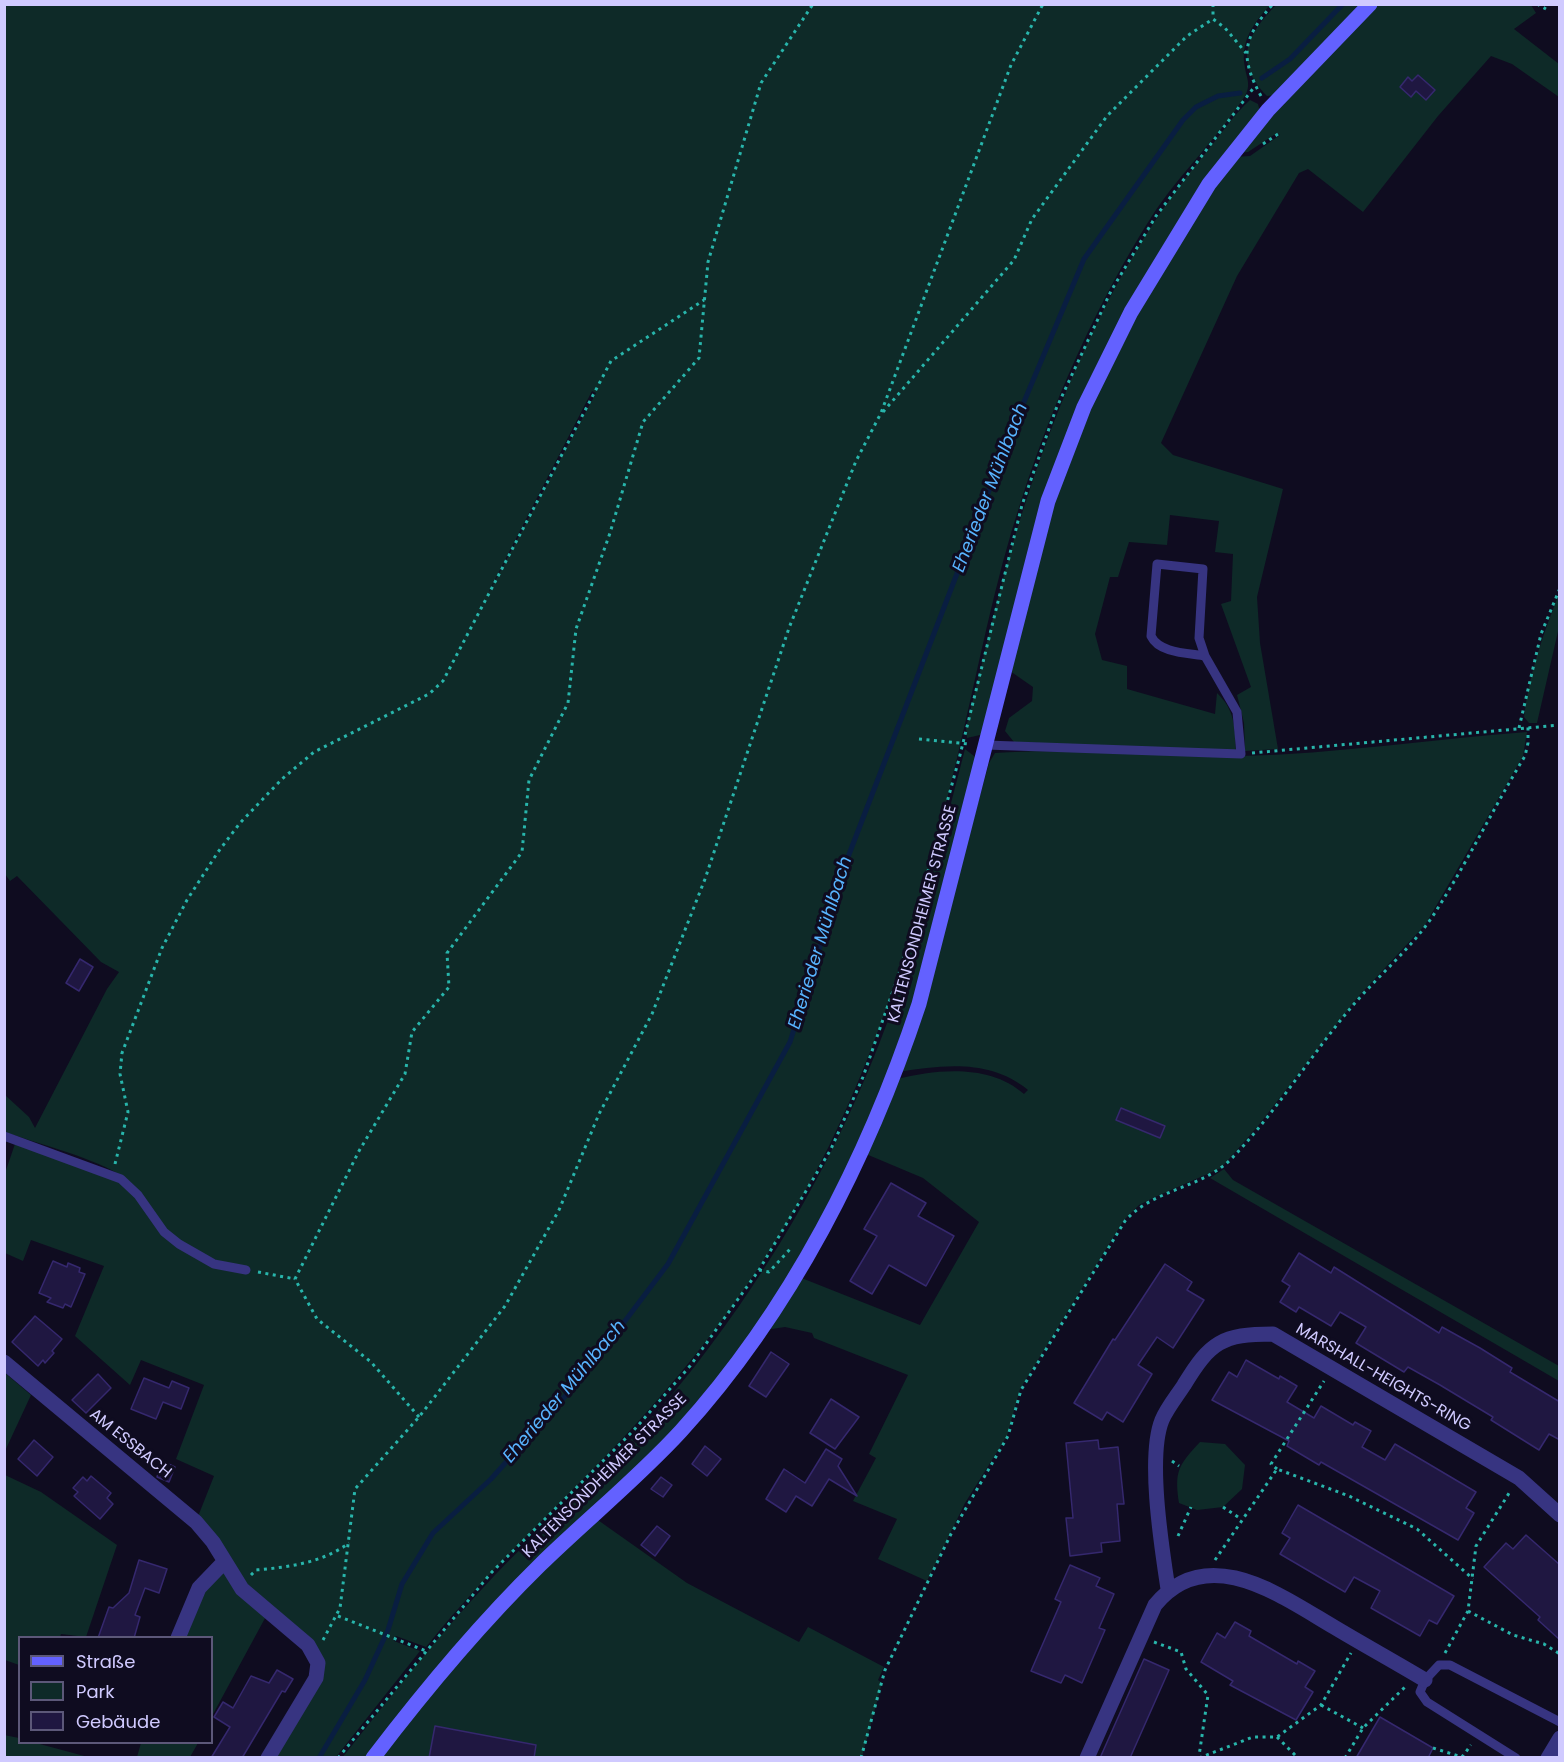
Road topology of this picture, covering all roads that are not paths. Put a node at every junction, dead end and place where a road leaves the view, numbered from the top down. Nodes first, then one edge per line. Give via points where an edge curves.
1 (1370, 4) edge
2 (1205, 656) junction
3 (987, 745) junction
4 (4, 1136) edge
5 (246, 1270) road end
6 (4, 1362) edge
7 (1560, 1515) edge
8 (224, 1562) junction
9 (1168, 1589) junction
10 (179, 1636) edge
11 (1421, 1678) junction
12 (1560, 1722) edge
13 (1560, 1738) edge
14 (268, 1758) edge
15 (373, 1758) edge
16 (1087, 1758) edge
17 (1516, 1758) edge
18 (1548, 1758) edge

1 - 3 main road, KALTENSONDHEIMER STRASSE via 1235,148 1164,256 1107,359 1048,501
2 - 2 lane via 1199,638 1203,569 1156,564 1151,636 1154,642 1163,648
2 - 3 lane via 1237,712 1241,754
3 - 15 main road, KALTENSONDHEIMER STRASSE via 927,976 897,1068 840,1195 795,1274 749,1345 680,1432 509,1597
4 - 5 lane via 127,1183 164,1232 178,1244 214,1264
6 - 8 street, AM ESSBACH via 196,1522
7 - 9 street, MARSHALL-HEIGHTS-RING via 1519,1478 1273,1334 1230,1337 1200,1359 1162,1421 1157,1453 1158,1525
8 - 10 street via 199,1588
8 - 14 street, AM ESSBACH via 242,1589 293,1631 318,1663 316,1678
9 - 11 street via 1205,1576 1223,1575 1257,1583
9 - 16 street via 1155,1605
11 - 12 lane via 1439,1665 1450,1665
11 - 17 lane via 1420,1692 1427,1702
13 - 18 street

